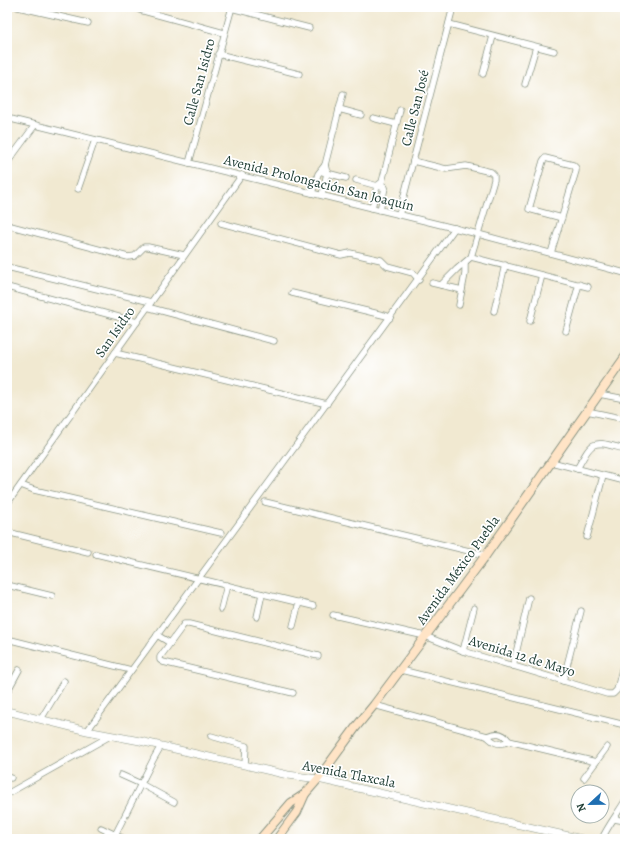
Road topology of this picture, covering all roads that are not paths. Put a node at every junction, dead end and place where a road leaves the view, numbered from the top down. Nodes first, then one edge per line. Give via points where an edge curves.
1 (18, 7) edge
2 (135, 7) edge
3 (453, 7) edge
4 (232, 8) edge
5 (88, 23) dead end
6 (448, 24) junction
7 (309, 28) dead end
8 (224, 33) junction
9 (493, 36) junction
10 (536, 46) junction
11 (554, 51) dead end
12 (218, 54) junction
13 (299, 74) dead end
14 (483, 74) dead end
15 (525, 84) dead end
16 (343, 94) dead end
17 (339, 109) junction
18 (400, 110) dead end
19 (361, 115) dead end
20 (7, 118) edge
21 (373, 118) dead end
22 (396, 124) junction
23 (35, 125) junction
24 (95, 140) junction
25 (413, 161) junction
26 (7, 163) edge
27 (189, 163) junction
28 (325, 165) junction
29 (320, 171) junction
30 (327, 172) junction
31 (242, 175) junction
32 (346, 178) dead end
33 (356, 180) dead end
34 (379, 184) junction
35 (78, 189) dead end
36 (312, 193) junction
37 (322, 195) junction
38 (372, 208) junction
39 (380, 210) junction
40 (399, 215) junction
41 (562, 218) junction
42 (221, 223) dead end
43 (7, 225) edge
44 (456, 228) junction
45 (478, 234) junction
46 (551, 253) junction
47 (184, 256) junction
48 (471, 256) junction
49 (465, 263) junction
50 (505, 265) junction
51 (7, 268) edge
52 (625, 273) edge
53 (542, 275) junction
54 (419, 280) junction
55 (432, 283) dead end
56 (579, 284) junction
57 (441, 285) junction
58 (7, 287) edge
59 (588, 287) dead end
60 (462, 290) junction
61 (292, 293) dead end
62 (151, 302) junction
63 (459, 305) dead end
64 (147, 307) junction
65 (494, 311) dead end
66 (390, 318) junction
67 (530, 321) dead end
68 (137, 322) junction
69 (566, 331) dead end
70 (274, 341) dead end
71 (115, 353) junction
72 (625, 357) edge
73 (599, 394) junction
74 (625, 399) edge
75 (327, 404) junction
76 (587, 411) junction
77 (625, 419) edge
78 (625, 449) edge
79 (551, 462) junction
80 (577, 469) junction
81 (603, 476) junction
82 (625, 481) edge
83 (21, 485) junction
84 (265, 502) dead end
85 (7, 504) edge
86 (7, 532) edge
87 (221, 533) dead end
88 (587, 537) dead end
89 (88, 552) dead end
90 (96, 554) dead end
91 (486, 555) junction
92 (198, 578) junction
93 (227, 585) junction
94 (7, 586) edge
95 (262, 594) junction
96 (52, 596) dead end
97 (529, 598) dead end
98 (299, 602) junction
99 (313, 606) dead end
100 (474, 608) dead end
101 (221, 609) dead end
102 (581, 611) dead end
103 (333, 615) dead end
104 (257, 617) dead end
105 (293, 626) dead end
106 (157, 635) junction
107 (425, 636) junction
108 (7, 639) edge
109 (170, 643) junction
110 (463, 651) junction
111 (318, 656) dead end
112 (625, 657) edge
113 (513, 666) junction
114 (19, 670) dead end
115 (131, 670) junction
116 (400, 670) junction
117 (64, 681) dead end
118 (563, 681) junction
119 (7, 692) edge
120 (293, 693) dead end
121 (374, 705) junction
122 (7, 711) edge
123 (41, 719) junction
124 (625, 725) edge
125 (87, 731) junction
126 (110, 736) junction
127 (211, 736) dead end
128 (487, 736) junction
129 (509, 741) junction
130 (161, 746) junction
131 (607, 747) dead end
132 (596, 762) junction
133 (245, 765) junction
134 (121, 775) dead end
135 (318, 778) junction
136 (584, 778) dead end
137 (141, 784) junction
138 (7, 794) edge
139 (304, 794) junction
140 (625, 801) edge
141 (174, 802) dead end
142 (614, 819) junction
143 (625, 821) edge
144 (100, 828) dead end
145 (113, 837) edge
146 (124, 839) edge
147 (260, 839) edge
148 (277, 839) edge
149 (582, 839) edge
150 (602, 839) edge

1 - 5 street
2 - 8 street
3 - 6 street, Calle San José
4 - 7 street
4 - 8 street, Calle San Isidro
6 - 9 street
6 - 25 street, Calle San José
8 - 12 street, Calle San Isidro
9 - 10 street
9 - 14 street
10 - 11 street
10 - 15 street
12 - 13 street
12 - 27 street, Calle San Isidro
16 - 17 street
17 - 19 street
17 - 28 street
18 - 22 street
20 - 23 street, Avenida Prolongación San Joaquín
21 - 22 street
22 - 34 street
23 - 24 street, Avenida Prolongación San Joaquín
23 - 26 street
24 - 27 street, Avenida Prolongación San Joaquín
24 - 35 street
25 - 40 street, Calle San José
25 - 45 street via 446,169 466,166 494,175
27 - 31 street, Avenida Prolongación San Joaquín
28 - 29 street
28 - 30 street
29 - 30 street
29 - 36 street
30 - 32 street
30 - 37 street
31 - 36 street, Avenida Prolongación San Joaquín
31 - 47 street, San Isidro
33 - 34 street
34 - 38 street
34 - 39 street via 385,188
36 - 37 street, Avenida Prolongación San Joaquín
37 - 38 street, Avenida Prolongación San Joaquín
38 - 39 street, Avenida Prolongación San Joaquín
39 - 40 street, Avenida Prolongación San Joaquín
40 - 44 street, Avenida Prolongación San Joaquín
41 - 41 street via 529,209 545,158 576,168
41 - 46 street
42 - 54 street via 341,255 350,253 381,260 387,266 413,273
43 - 47 street via 128,257 135,256 144,247
44 - 45 street, Avenida Prolongación San Joaquín
44 - 54 street
45 - 46 street, Avenida Prolongación San Joaquín
45 - 48 street
46 - 52 street, Avenida Prolongación San Joaquín
47 - 62 street, San Isidro
48 - 49 street
48 - 50 street
49 - 57 street
49 - 60 street
50 - 53 street
50 - 65 street
51 - 62 street
53 - 56 street
53 - 67 street
54 - 66 street
55 - 57 street
56 - 59 street
56 - 69 street
57 - 60 street
58 - 68 street
60 - 63 street
61 - 66 street
62 - 64 street, San Isidro
64 - 68 street, San Isidro
64 - 70 street
66 - 75 street
68 - 71 street, San Isidro
71 - 75 street
71 - 83 street, San Isidro
72 - 73 main road, Avenida México Puebla
73 - 74 street
73 - 76 main road, Avenida México Puebla
75 - 92 street
76 - 77 street
76 - 79 main road, Avenida México Puebla
78 - 80 street via 594,444
79 - 80 street
79 - 91 main road, Avenida México Puebla
80 - 81 street
81 - 82 street
81 - 88 street
83 - 85 street, San Isidro
83 - 87 street
84 - 91 street
86 - 89 street
90 - 92 street
91 - 107 main road, Avenida México Puebla
92 - 93 street
92 - 106 street
93 - 95 street
93 - 101 street
94 - 96 street
95 - 98 street
95 - 104 street
97 - 113 street
98 - 99 street
98 - 105 street
100 - 110 street
102 - 118 street
103 - 107 street, Avenida 12 de Mayo
106 - 109 street
106 - 115 street
107 - 110 street, Avenida 12 de Mayo
107 - 116 main road, Avenida México Puebla
108 - 115 street
109 - 111 street via 184,624 189,624
109 - 120 street via 160,657 163,662
110 - 113 street, Avenida 12 de Mayo
112 - 118 street, Avenida 12 de Mayo via 617,690 613,694
113 - 118 street, Avenida 12 de Mayo
114 - 119 street
115 - 125 street
116 - 121 main road, Avenida México Puebla
116 - 124 street
117 - 123 street
121 - 128 street
121 - 135 main road, Avenida México Puebla
122 - 123 street, Avenida Tlaxcala
123 - 125 street, Avenida Tlaxcala
125 - 126 street, Avenida Tlaxcala
126 - 130 street, Avenida Tlaxcala
126 - 138 street
127 - 133 street via 246,746
128 - 129 street via 499,744
128 - 129 street via 499,733 506,736
129 - 132 street
130 - 133 street, Avenida Tlaxcala
130 - 137 street
131 - 132 street
132 - 136 street
133 - 135 street, Avenida Tlaxcala via 288,775
134 - 137 street
135 - 139 main road, Avenida México Puebla
135 - 149 street, Avenida Tlaxcala
137 - 141 street
137 - 145 street
139 - 147 main road, Avenida México Puebla via 291,803
139 - 148 main road, Avenida México Puebla via 298,812
140 - 142 street
142 - 143 street
142 - 150 street
144 - 145 street
145 - 146 street

